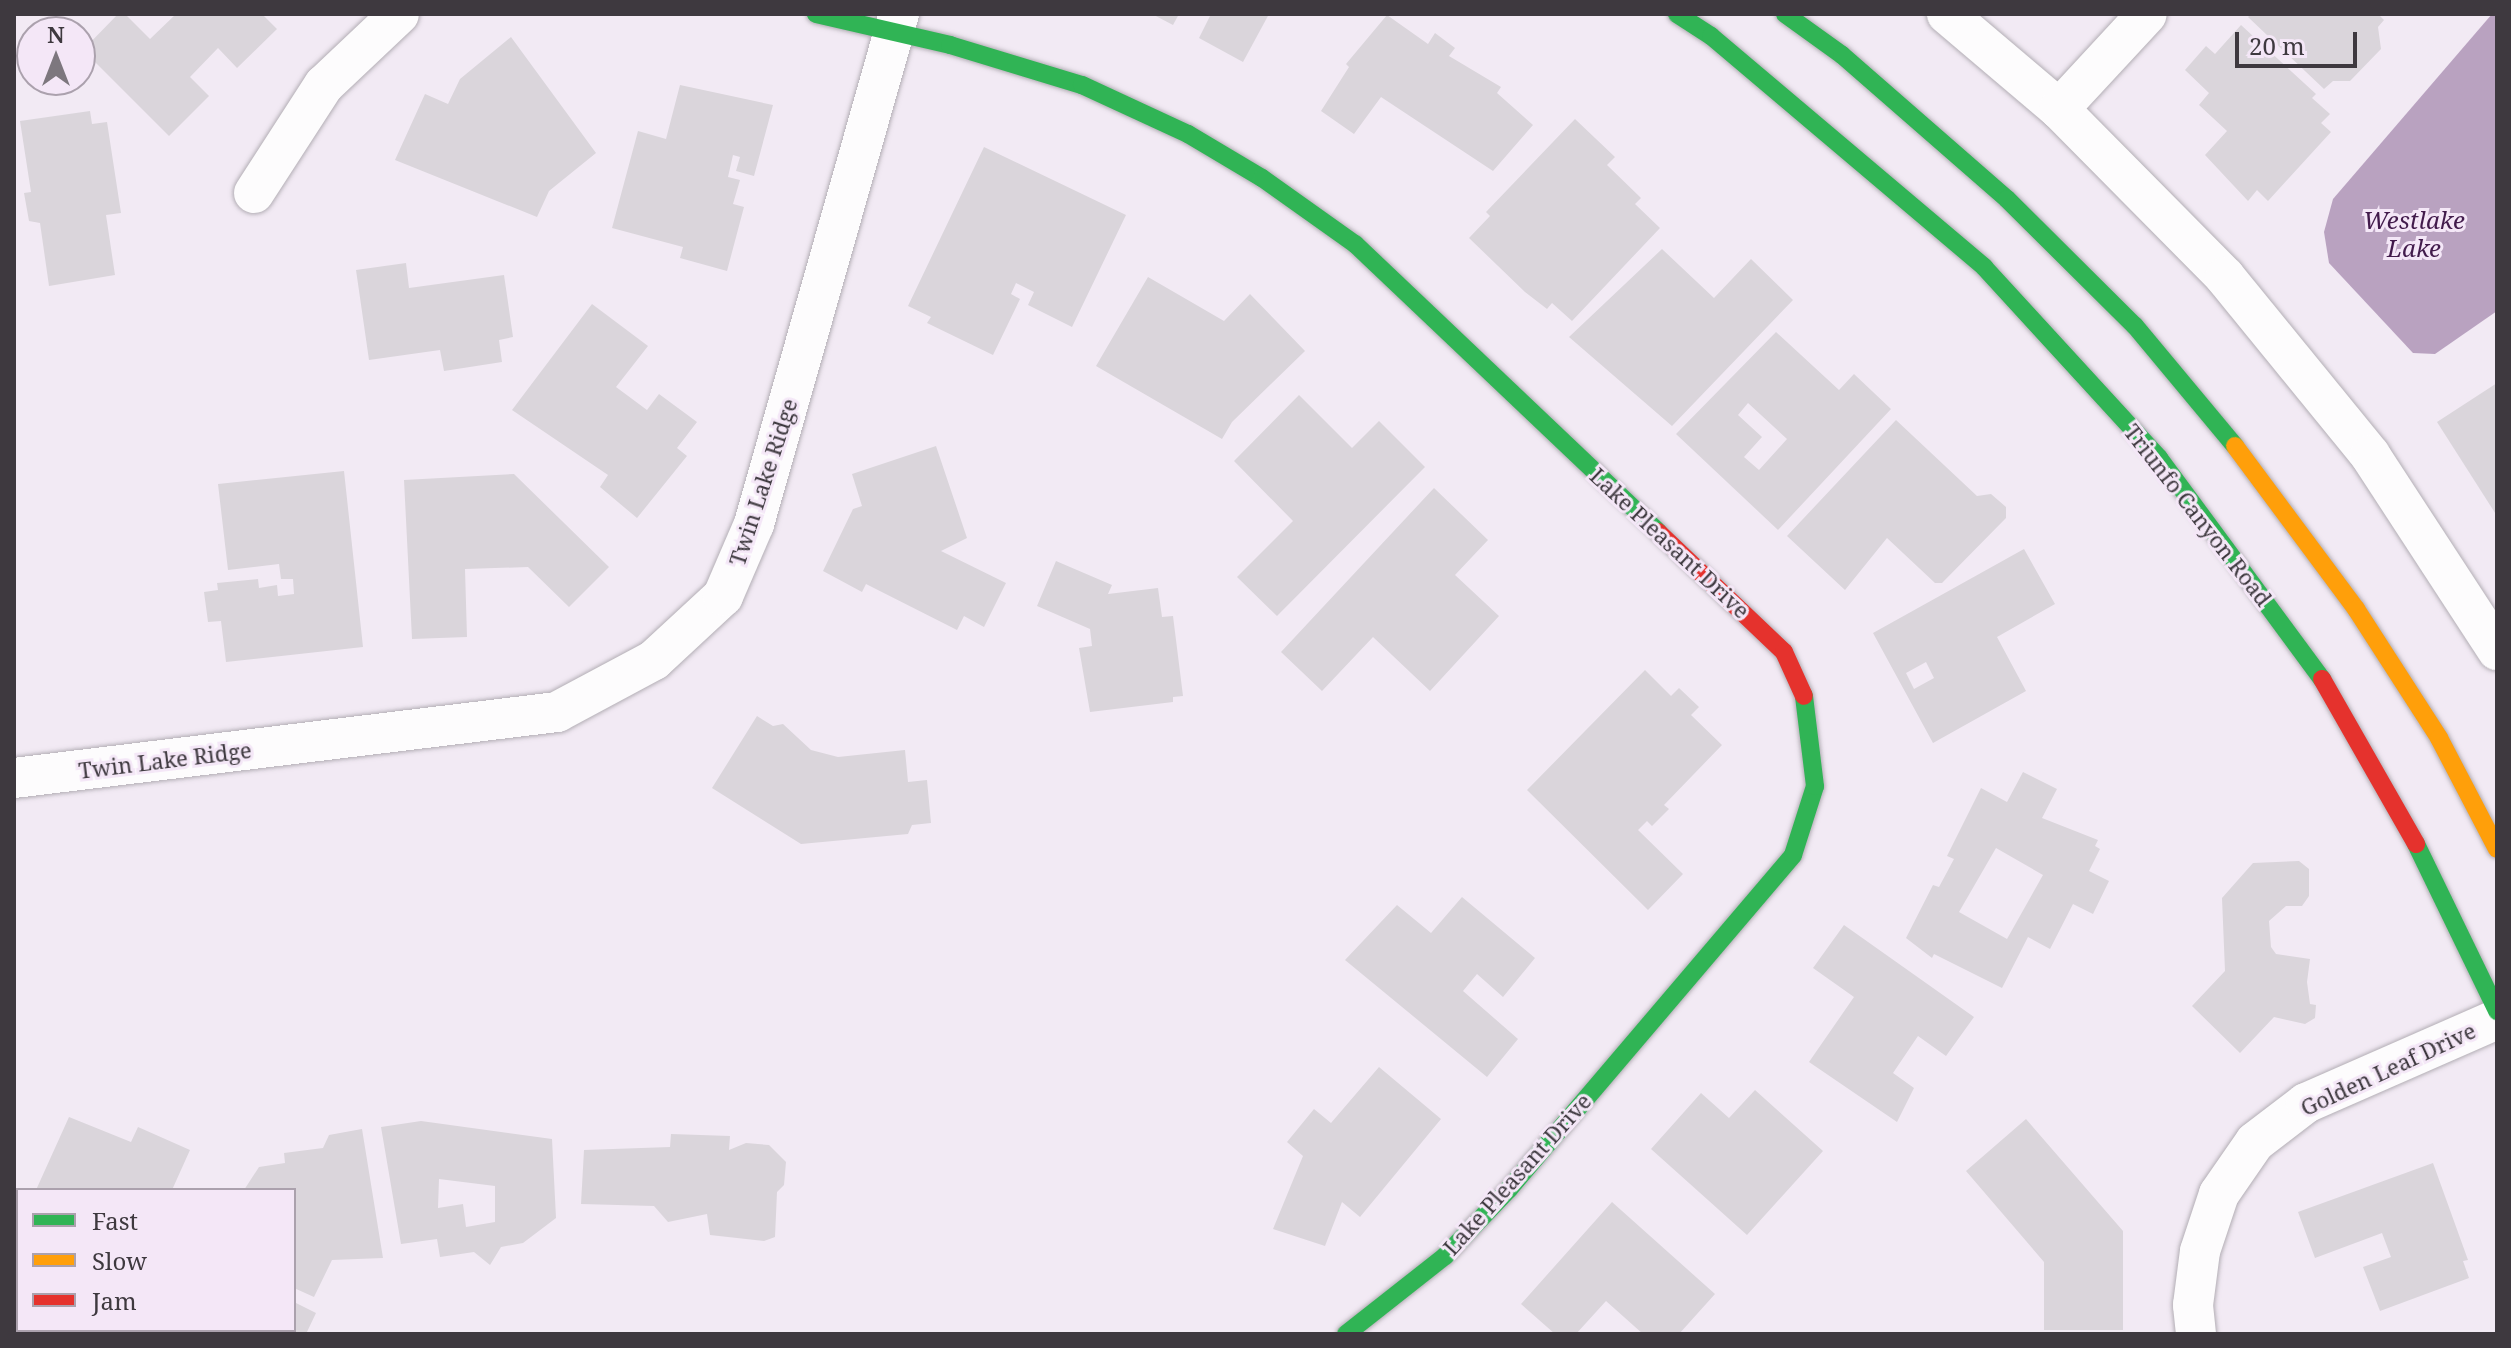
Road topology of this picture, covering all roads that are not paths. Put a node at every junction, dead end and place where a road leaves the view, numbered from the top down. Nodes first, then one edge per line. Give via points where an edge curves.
1 (399, 14) edge
2 (816, 14) edge
3 (1677, 14) edge
4 (1785, 14) edge
5 (1947, 14) edge
6 (2147, 14) edge
7 (897, 23) edge
8 (2059, 109) junction
9 (254, 193) dead end
10 (2490, 624) edge
11 (14, 778) edge
12 (2497, 849) edge
13 (2497, 1011) edge
14 (2497, 1019) edge
15 (1346, 1334) edge
16 (2196, 1334) edge

1 - 9 street via 324,85
2 - 7 street, Lake Pleasant Drive
3 - 13 street, Triunfo Canyon Road via 1711,36 1984,267 2159,458 2329,688 2400,812
4 - 12 street via 1842,55 2007,199 2135,326 2265,481 2356,609 2439,738
5 - 8 street
6 - 8 street
7 - 11 street, Twin Lake Ridge via 754,524 723,596 654,660 557,712
7 - 15 street, Lake Pleasant Drive via 1082,85 1188,134 1355,244 1784,652 1807,703 1815,786 1793,855 1509,1189 1445,1256
8 - 10 street via 2225,277 2317,386
14 - 16 street, Golden Leaf Drive via 2306,1103 2255,1142 2219,1194 2200,1251 2193,1305

